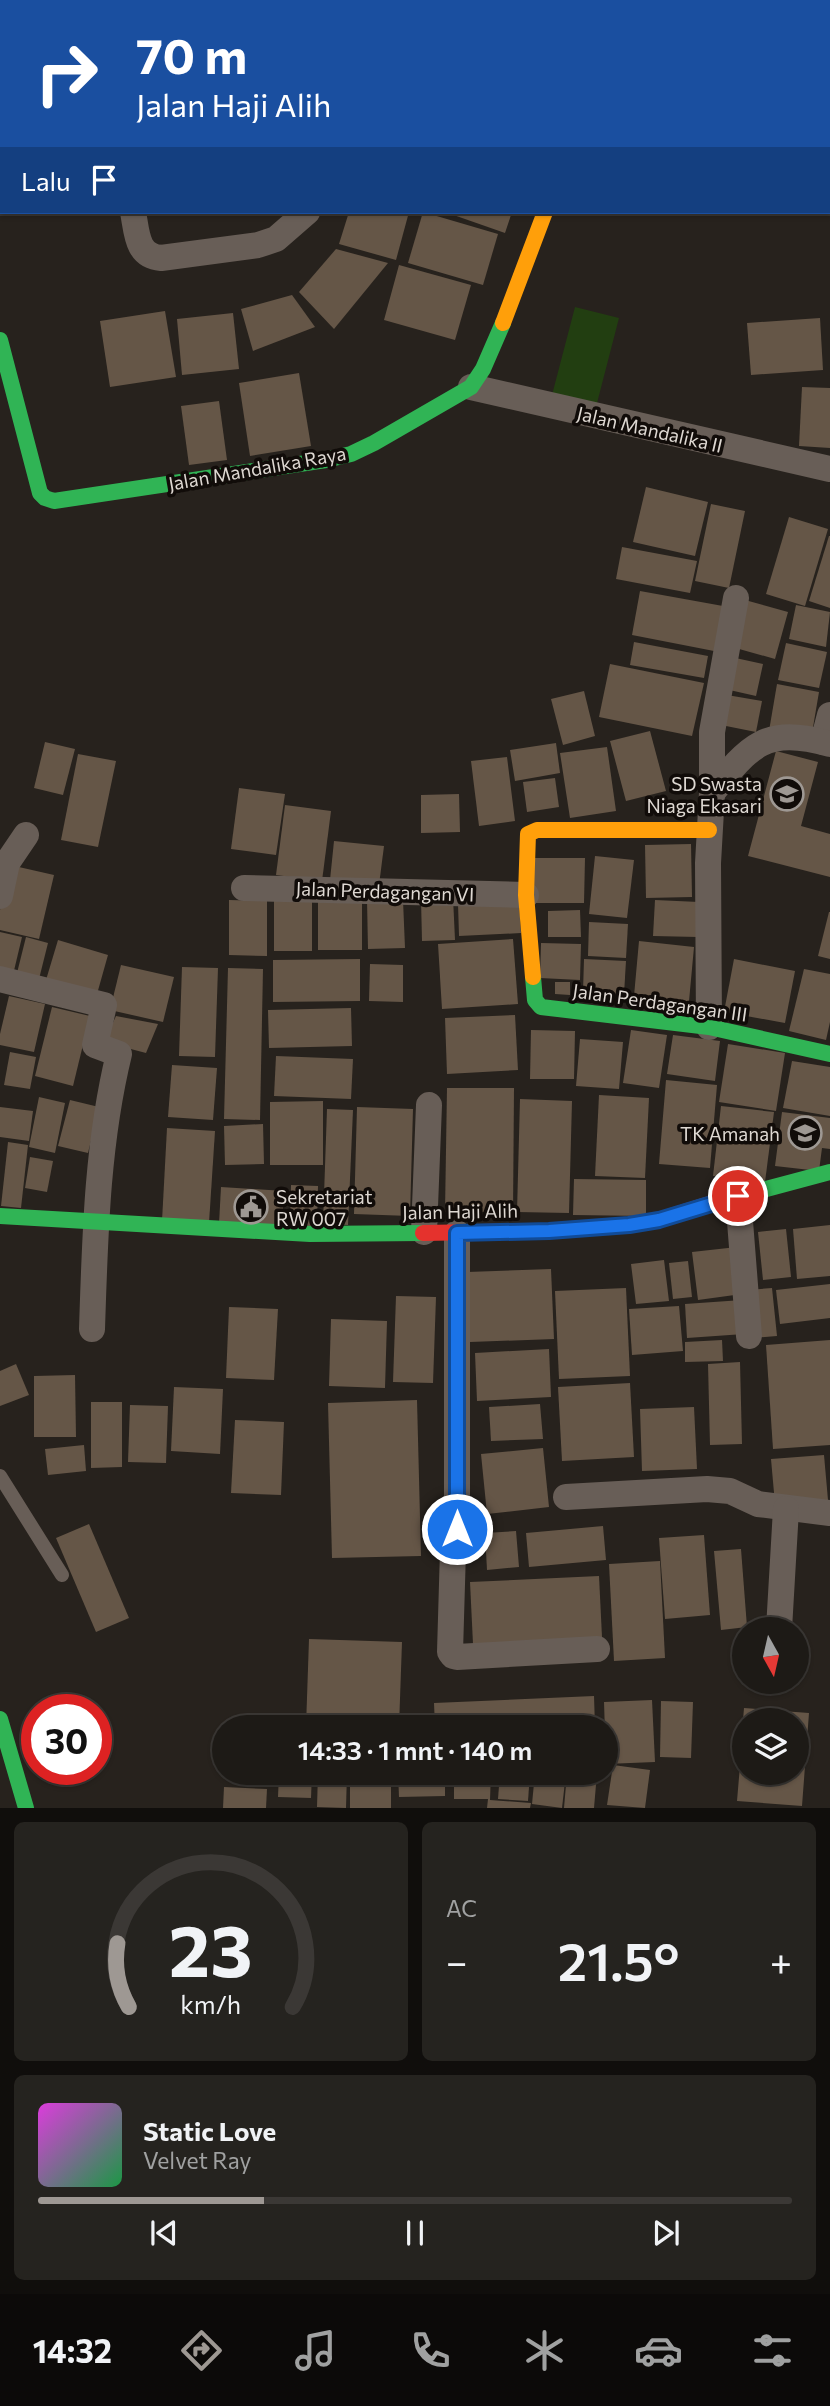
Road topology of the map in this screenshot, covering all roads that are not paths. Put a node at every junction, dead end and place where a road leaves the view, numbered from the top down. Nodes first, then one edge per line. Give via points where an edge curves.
1 (133, 214) edge
2 (305, 214) edge
3 (544, 214) edge
4 (0, 340) edge
5 (471, 387) junction
6 (830, 469) edge
7 (736, 598) dead end
8 (830, 715) edge
9 (827, 743) edge
10 (712, 793) junction
11 (709, 830) junction
12 (26, 835) dead end
13 (244, 888) dead end
14 (0, 895) edge
15 (526, 895) junction
16 (0, 979) edge
17 (709, 1027) junction
18 (830, 1054) edge
19 (429, 1104) dead end
20 (830, 1172) edge
21 (738, 1196) junction
22 (0, 1216) edge
23 (96, 1220) junction
24 (424, 1232) junction
25 (457, 1233) junction
26 (92, 1329) dead end
27 (748, 1336) dead end
28 (0, 1476) edge
29 (566, 1497) dead end
30 (786, 1508) junction
31 (830, 1513) edge
32 (62, 1576) dead end
33 (780, 1617) edge
34 (597, 1649) dead end
35 (0, 1719) edge
36 (26, 1808) edge

1 - 2 street via 141,249 161,258 258,245 276,239
3 - 5 main road via 502,326
4 - 5 main road, Jalan Mandalika Raya via 40,493 54,501 351,454
5 - 6 street, Jalan Mandalika II
7 - 10 street via 713,721
8 - 9 street
9 - 10 street via 797,738 759,743 740,758
10 - 11 street
11 - 15 main road via 532,832 526,838
11 - 17 street
12 - 14 street via 7,863
13 - 15 street, Jalan Perdagangan VI
15 - 17 main road, Jalan Perdagangan III via 532,994 541,1007
16 - 23 street via 104,1005 95,1045 119,1054
17 - 18 main road, Jalan Perdagangan III
19 - 24 street
20 - 21 main road, Jalan Haji Alih
21 - 25 main road, Jalan Haji Alih via 629,1225
21 - 27 street
22 - 23 main road, Jalan Haji Alih
23 - 24 main road, Jalan Haji Alih via 310,1234
23 - 26 street
24 - 25 main road, Jalan Haji Alih
25 - 34 street via 457,1529 450,1651 457,1657
28 - 32 lane
29 - 30 street via 707,1489
30 - 31 street
30 - 33 street
35 - 36 main road

